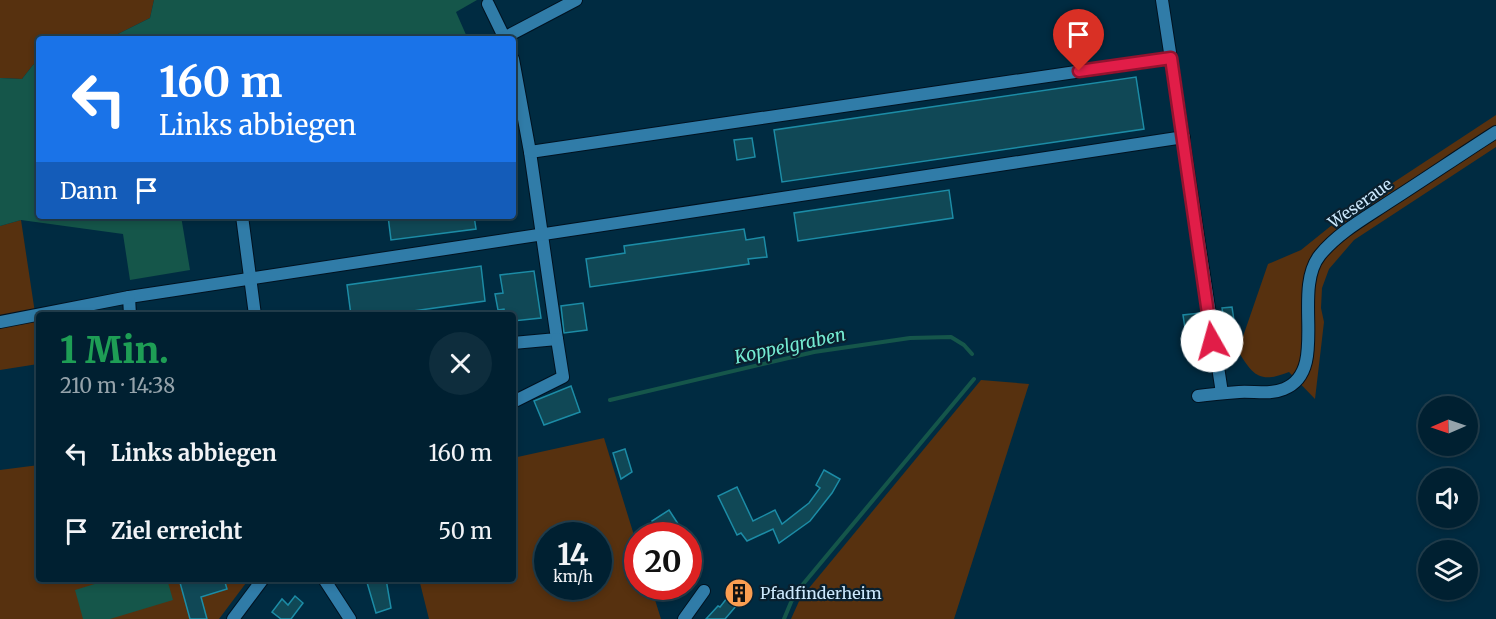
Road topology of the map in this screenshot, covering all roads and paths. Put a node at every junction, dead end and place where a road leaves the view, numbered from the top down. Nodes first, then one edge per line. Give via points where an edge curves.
1 (576, 0) edge
2 (1162, 0) edge
3 (488, 4) dead end
4 (502, 36) edge
5 (509, 36) edge
6 (1171, 58) junction
7 (516, 76) edge
8 (1496, 132) edge
9 (1184, 137) junction
10 (530, 153) junction
11 (242, 219) edge
12 (542, 236) junction
13 (251, 281) junction
14 (129, 297) junction
15 (52, 312) edge
16 (130, 312) edge
17 (255, 312) edge
18 (36, 315) edge
19 (0, 322) edge
20 (557, 339) junction
21 (516, 343) edge
22 (1222, 393) junction
23 (1198, 396) dead end
24 (516, 400) edge
25 (261, 582) edge
26 (326, 582) edge
27 (704, 591) dead end
28 (233, 619) edge
29 (350, 619) edge
30 (684, 619) edge

1 - 5 street
2 - 6 street
3 - 4 street
6 - 9 street
6 - 10 street
7 - 10 street
8 - 22 street, Weseraue via 1342,233 1319,256 1307,293 1308,354 1293,384 1284,390
9 - 12 street
9 - 22 street
10 - 12 street
11 - 13 street
12 - 13 street
12 - 20 street
13 - 14 street
13 - 17 street
14 - 15 street
14 - 16 street
18 - 19 street
20 - 21 street
20 - 24 street via 563,377
22 - 23 street, Weseraue
25 - 28 street
26 - 29 street
27 - 30 street

